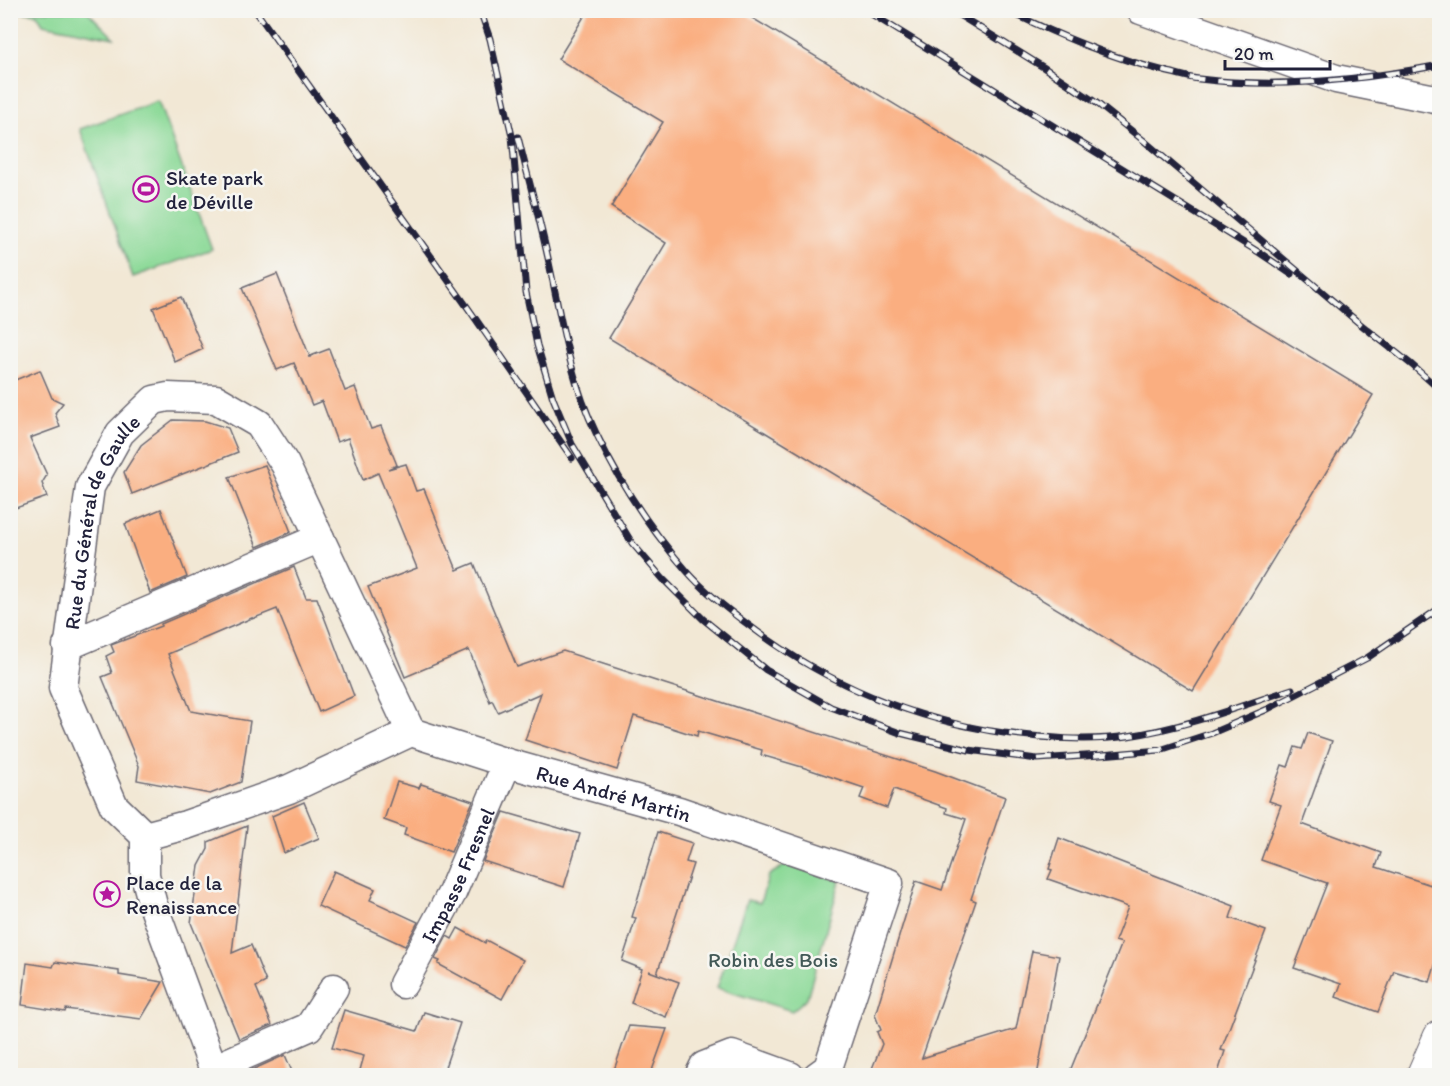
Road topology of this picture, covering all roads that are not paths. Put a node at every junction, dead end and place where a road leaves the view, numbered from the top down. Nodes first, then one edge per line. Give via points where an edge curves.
1 (1141, 10) edge
2 (1440, 100) edge
3 (320, 538) junction
4 (67, 646) junction
5 (411, 732) junction
6 (507, 764) junction
7 (145, 836) junction
8 (403, 984) dead end
9 (334, 988) dead end
10 (1440, 1037) edge
11 (214, 1072) edge
12 (699, 1076) edge
13 (790, 1076) edge
14 (817, 1076) edge
15 (1423, 1076) edge

1 - 2 street via 1336,79
3 - 4 street
3 - 4 street, Rue du Général de Gaulle via 285,464 260,424 216,399 154,400 120,434 90,487
3 - 5 street, Rue du Général de Gaulle
4 - 7 street, Rue du Général de Gaulle via 63,688 114,806
5 - 6 street, Rue André Martin
5 - 7 street via 289,789
6 - 8 street, Impasse Fresnel via 452,893
6 - 14 street, Rue André Martin via 679,812 889,883 828,1068
7 - 11 street via 145,875 153,905
9 - 11 street via 309,1027
10 - 15 street
12 - 13 street via 704,1066 732,1055

